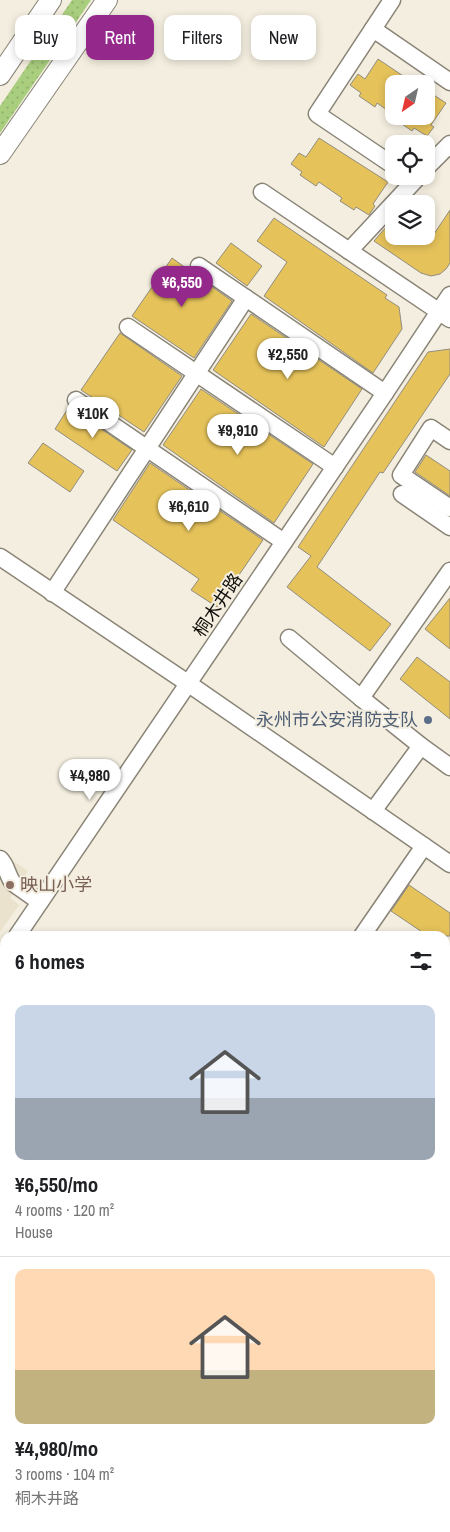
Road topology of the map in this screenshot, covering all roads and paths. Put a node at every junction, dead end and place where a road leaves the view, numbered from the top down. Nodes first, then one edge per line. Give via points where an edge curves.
1 (51, 0) edge
2 (107, 0) edge
3 (392, 0) edge
4 (373, 29) junction
5 (0, 75) edge
6 (450, 82) edge
7 (450, 144) edge
8 (1, 152) edge
9 (435, 159) edge
10 (385, 160) edge
11 (409, 185) edge
12 (262, 192) dead end
13 (348, 251) junction
14 (199, 266) dead end
15 (450, 295) edge
16 (246, 298) junction
17 (444, 316) edge
18 (128, 327) dead end
19 (196, 373) junction
20 (386, 393) junction
21 (76, 400) dead end
22 (450, 441) edge
23 (147, 448) junction
24 (335, 467) junction
25 (402, 494) dead end
26 (450, 508) edge
27 (450, 527) edge
28 (284, 542) junction
29 (0, 557) edge
30 (450, 571) edge
31 (52, 593) junction
32 (289, 638) dead end
33 (189, 684) junction
34 (361, 698) junction
35 (421, 746) junction
36 (450, 767) edge
37 (373, 811) junction
38 (424, 846) junction
39 (0, 859) edge
40 (450, 864) edge
41 (40, 902) junction
42 (20, 931) edge
43 (365, 931) edge

1 - 5 main road
2 - 8 main road
3 - 4 street
4 - 6 street
4 - 10 street via 317,114
7 - 9 street
11 - 13 street
12 - 13 street
13 - 17 street
14 - 16 street
15 - 17 street, 桐木井路
16 - 19 street
16 - 20 street
17 - 20 street, 桐木井路
18 - 19 street
19 - 23 street
19 - 24 street
20 - 24 street, 桐木井路
21 - 23 street
22 - 26 street via 432,428 401,475
23 - 28 street
23 - 31 street
24 - 28 street, 桐木井路
25 - 27 street
28 - 33 street, 桐木井路
29 - 31 street
30 - 34 street
31 - 33 street
32 - 34 street
33 - 37 street
33 - 41 street, 桐木井路
34 - 35 street
35 - 36 street
35 - 37 street
37 - 38 street
38 - 40 street
38 - 43 street
39 - 41 street via 10,879
41 - 42 street, 桐木井路

